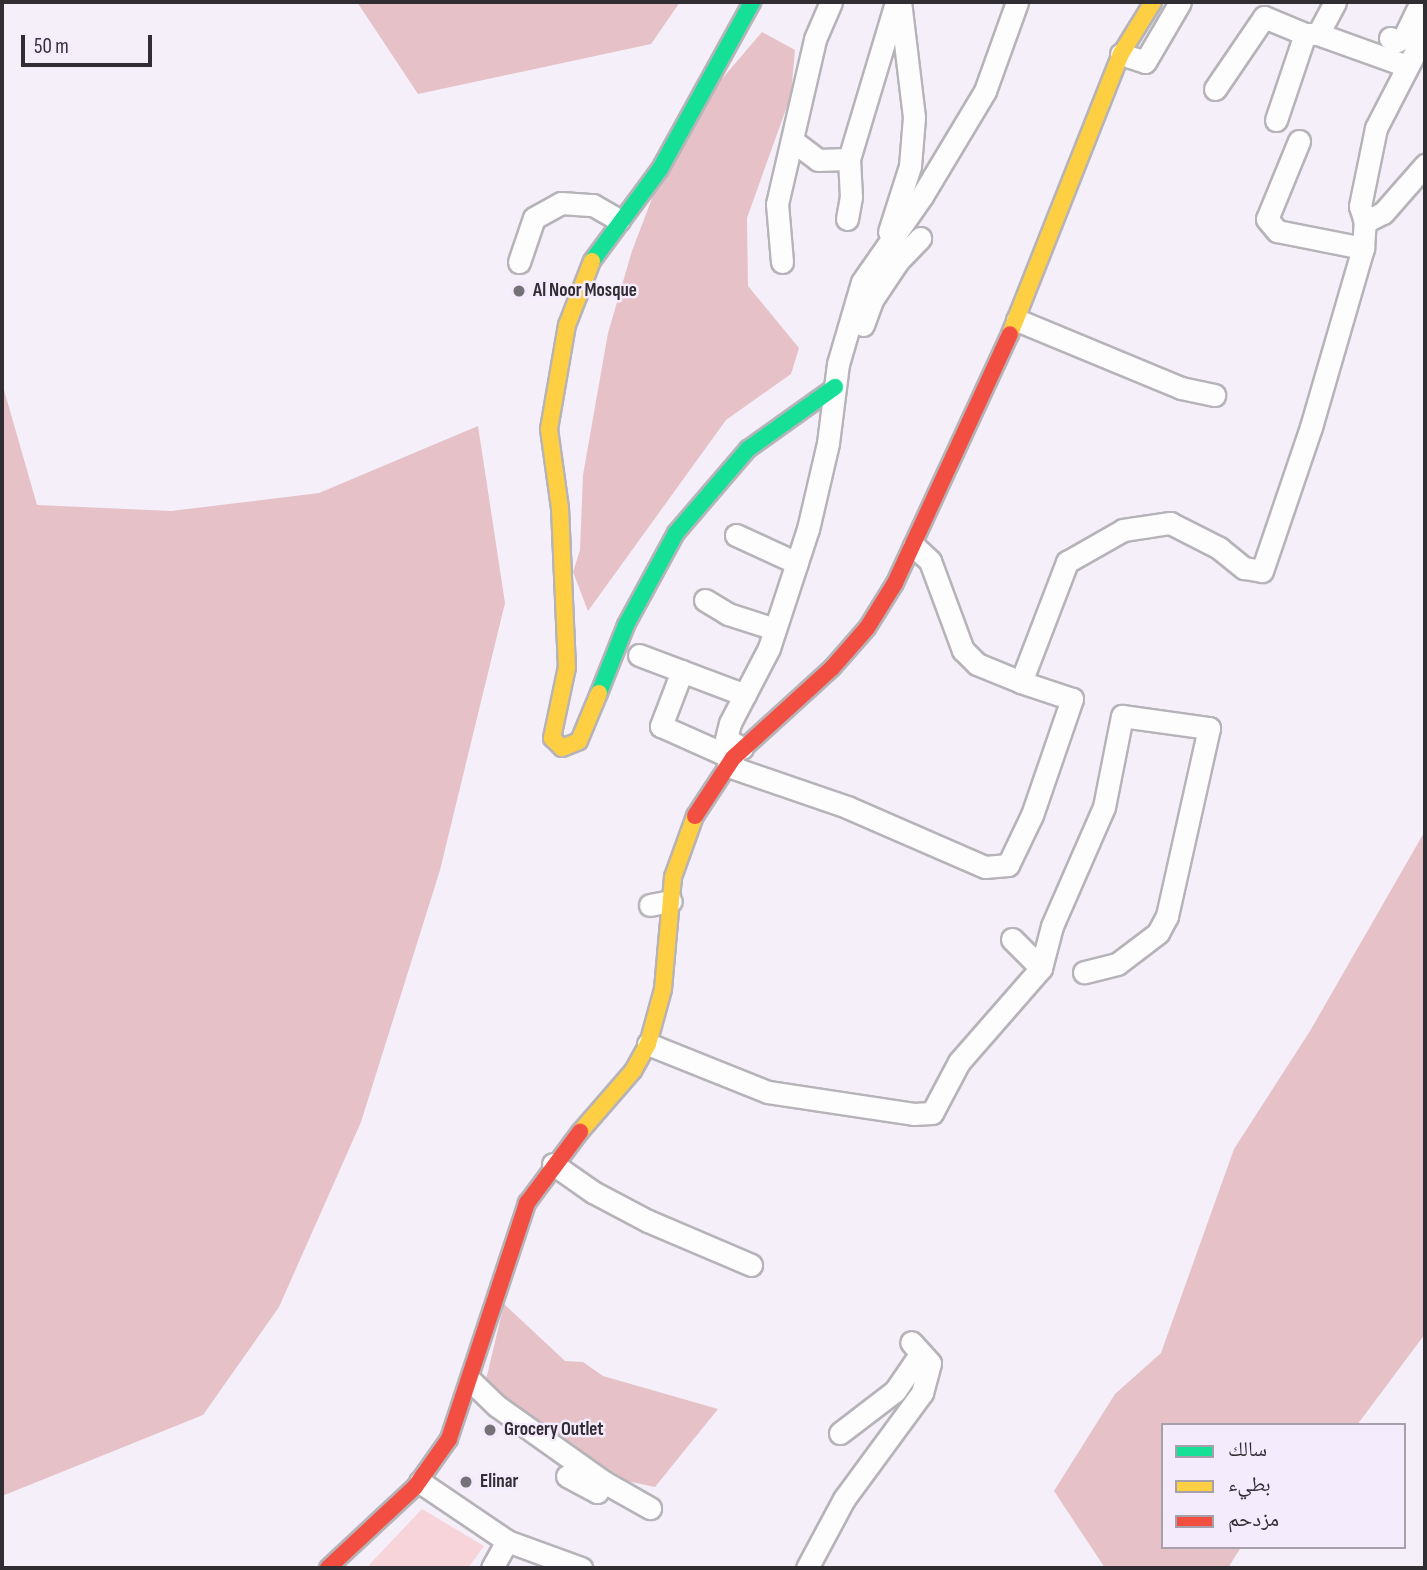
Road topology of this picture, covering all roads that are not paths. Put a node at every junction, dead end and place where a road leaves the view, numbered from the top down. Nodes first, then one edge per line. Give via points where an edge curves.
1 (752, 2) edge
2 (831, 2) edge
3 (898, 2) edge
4 (1017, 2) edge
5 (1153, 2) edge
6 (1180, 2) edge
7 (1335, 2) edge
8 (1422, 2) edge
9 (1267, 9) edge
10 (1425, 33) edge
11 (1312, 34) junction
12 (1390, 37) dead end
13 (1121, 54) junction
14 (1407, 66) junction
15 (1215, 89) dead end
16 (1276, 120) dead end
17 (793, 141) junction
18 (1299, 141) dead end
19 (849, 159) junction
20 (1425, 165) edge
21 (847, 219) dead end
22 (619, 220) junction
23 (1365, 222) junction
24 (920, 238) dead end
25 (885, 245) junction
26 (1363, 248) junction
27 (519, 262) dead end
28 (782, 262) dead end
29 (1017, 320) junction
30 (835, 392) junction
31 (1214, 395) dead end
32 (736, 535) dead end
33 (914, 546) junction
34 (797, 563) junction
35 (705, 600) dead end
36 (775, 629) junction
37 (639, 655) dead end
38 (682, 671) junction
39 (1021, 682) junction
40 (745, 695) junction
41 (734, 758) junction
42 (671, 901) junction
43 (650, 905) dead end
44 (1012, 939) dead end
45 (1041, 968) junction
46 (1084, 972) dead end
47 (648, 1044) junction
48 (553, 1164) junction
49 (751, 1265) dead end
50 (471, 1381) junction
51 (840, 1433) dead end
52 (567, 1476) dead end
53 (420, 1482) junction
54 (604, 1482) junction
55 (650, 1508) dead end
56 (507, 1541) junction
57 (340, 1565) edge
58 (492, 1568) edge
59 (581, 1568) edge
60 (807, 1568) edge

1 - 22 main road via 660,169
2 - 17 street via 815,39
3 - 19 street
3 - 25 street via 914,117 910,166
4 - 25 street via 985,91 922,196
5 - 13 main road
6 - 13 street via 1145,62
7 - 11 street
8 - 12 street via 1404,37 1397,41
9 - 11 street
9 - 15 street
10 - 14 street
11 - 14 street
11 - 16 street
13 - 29 main road
14 - 23 street via 1368,152 1360,206
17 - 19 street via 818,160
17 - 28 street via 777,204
18 - 26 street via 1267,219 1278,231
19 - 21 street
20 - 23 street via 1383,213
22 - 27 street via 593,205 561,203 534,218
22 - 30 main road via 594,257 567,325 549,429 560,508 568,667 552,738 562,748 579,741 626,625 676,533 748,449
23 - 26 street
24 - 30 street via 872,300 847,375
25 - 30 street via 862,282
26 - 39 street via 1291,491 1262,572 1244,568 1219,548 1170,523 1124,530 1067,562
29 - 31 street via 1181,388
29 - 33 main road
30 - 34 street via 823,471
32 - 34 street
33 - 39 street via 930,561 962,650 977,664
33 - 41 main road via 867,628 832,668
34 - 36 street
35 - 36 street via 729,614
36 - 40 street
37 - 38 street
38 - 40 street
38 - 41 street via 661,726
39 - 41 street via 1072,699 1032,815 1008,865 985,867
40 - 41 street via 726,739
41 - 42 main road via 680,845
42 - 43 street
42 - 47 main road via 663,989
44 - 45 street
45 - 46 street via 1052,926 1104,807 1122,716 1209,728 1167,916 1158,933 1118,964
45 - 47 street via 959,1062 932,1112 913,1114 768,1092
47 - 48 main road via 633,1070
48 - 49 street via 637,1215
48 - 50 main road via 519,1220
50 - 53 main road via 449,1439
50 - 54 street via 497,1406
51 - 60 street via 895,1391 916,1347 930,1363 922,1393 844,1499
52 - 54 street via 597,1492
53 - 56 street
53 - 57 main road
54 - 55 street
56 - 58 street
56 - 59 street

